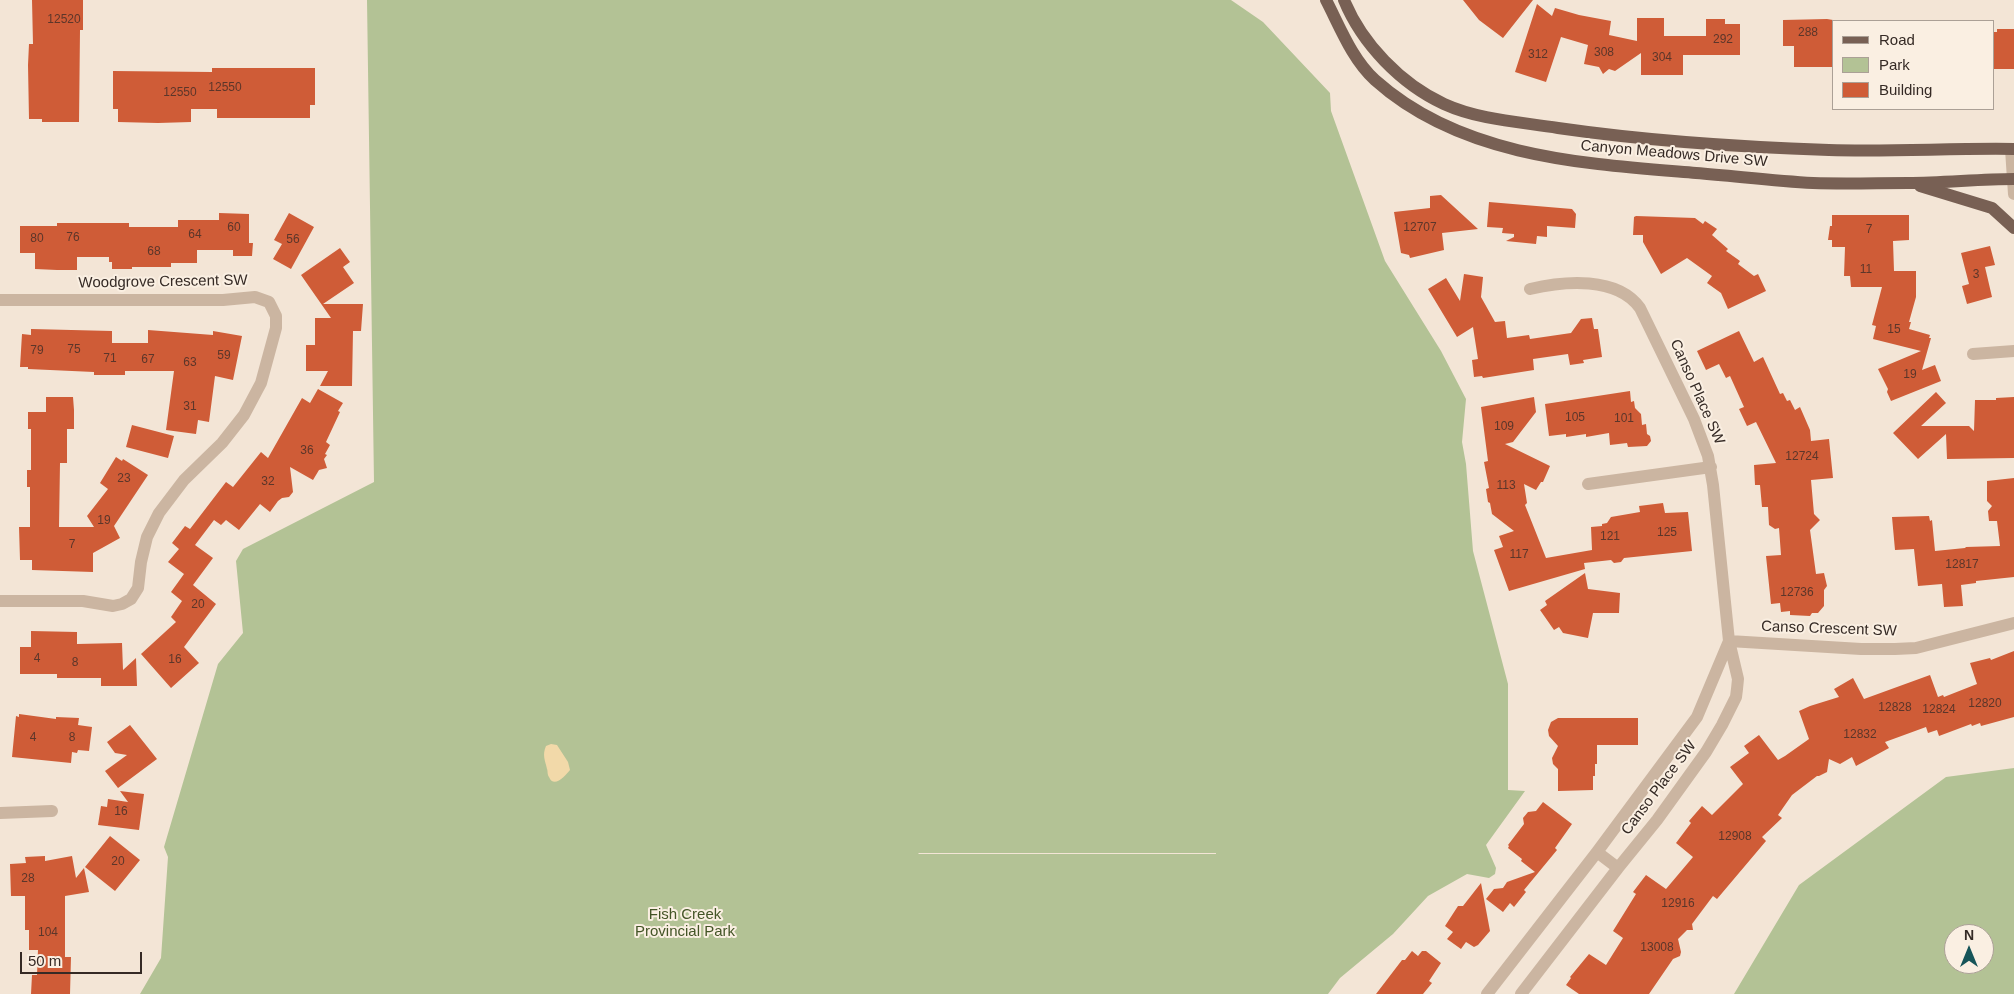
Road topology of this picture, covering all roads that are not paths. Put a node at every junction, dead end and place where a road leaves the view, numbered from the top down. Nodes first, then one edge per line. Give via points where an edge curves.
1 (1326, 0) edge
2 (1344, 0) edge
3 (2012, 149) edge
4 (2013, 179) edge
5 (1910, 183) junction
6 (2014, 194) edge
7 (2014, 228) edge
8 (1530, 290) dead end
9 (0, 300) edge
10 (2014, 350) edge
11 (1973, 354) dead end
12 (1711, 467) junction
13 (1588, 484) dead end
14 (0, 601) edge
15 (2014, 623) edge
16 (1729, 641) junction
17 (52, 811) dead end
18 (0, 813) edge
19 (1597, 852) junction
20 (1618, 868) junction
21 (1487, 994) edge
22 (1522, 994) edge

1 - 5 main road, Canyon Meadows Drive SW via 1358,60 1396,96 1458,131 1514,150 1586,164 1804,182
2 - 3 main road, Canyon Meadows Drive SW via 1360,30 1393,69 1418,89 1445,104 1482,116 1586,132 1704,144 1830,150
3 - 4 street
4 - 5 main road, Canyon Meadows Drive SW
4 - 6 street
5 - 7 main road via 1992,208
8 - 12 street, Canso Place SW via 1556,283 1584,284 1618,289 1634,300 1694,419
9 - 14 street, Woodgrove Crescent SW via 223,300 255,297 268,302 276,316 276,328 261,383 244,415 222,444 184,480 159,512 147,536 138,588 131,599 113,606 83,601
10 - 11 street
12 - 13 street
12 - 16 street, Canso Place SW
15 - 16 street, Canso Crescent SW via 1916,648 1861,649
16 - 19 street, Canso Place SW via 1697,717
16 - 20 street, Canso Place SW via 1738,684 1736,697 1706,752 1663,813
17 - 18 street
19 - 20 street
19 - 21 street, Canso Place SW
20 - 22 street, Canso Place SW

